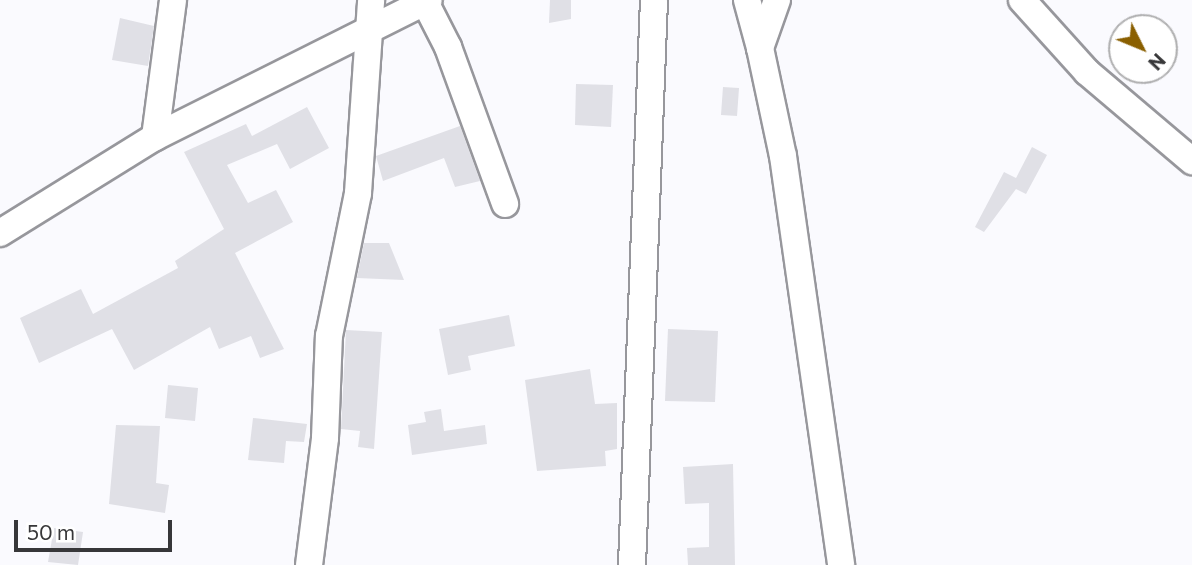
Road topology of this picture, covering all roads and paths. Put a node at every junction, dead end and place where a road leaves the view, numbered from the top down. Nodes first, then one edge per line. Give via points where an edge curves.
1 (173, 0) edge
2 (371, 0) edge
3 (654, 0) edge
4 (747, 0) edge
5 (777, 0) edge
6 (1022, 0) edge
7 (427, 1) edge
8 (367, 33) junction
9 (760, 48) junction
10 (155, 137) junction
11 (1192, 161) edge
12 (505, 204) dead end
13 (0, 233) edge
14 (309, 565) edge
15 (632, 565) edge
16 (841, 565) edge

1 - 10 street
2 - 8 street
3 - 15 street
4 - 9 street
5 - 9 street
6 - 11 street via 1087,72
7 - 8 street
7 - 12 street
8 - 10 street
8 - 14 street via 358,193 329,336 326,438
9 - 16 street via 783,156
10 - 13 street

